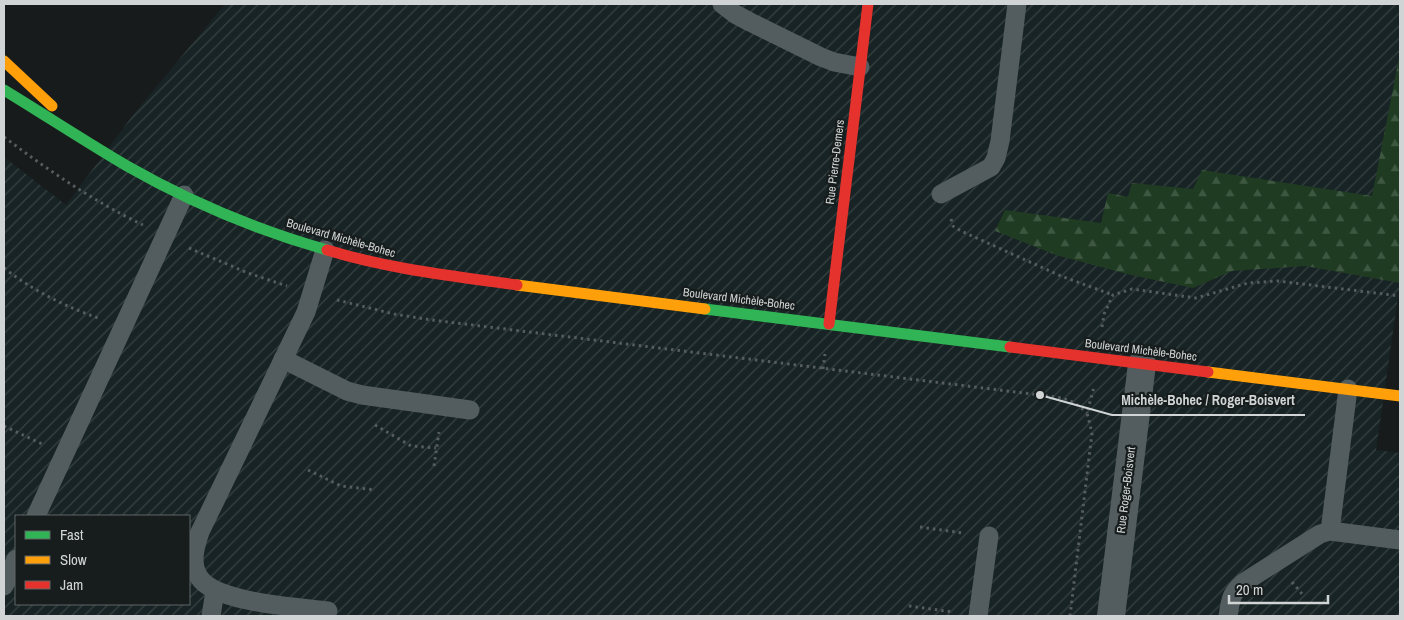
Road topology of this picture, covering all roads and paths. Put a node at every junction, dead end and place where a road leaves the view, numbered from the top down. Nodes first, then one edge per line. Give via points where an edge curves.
1 (722, 4) edge
2 (868, 4) edge
3 (1017, 4) edge
4 (4, 62) edge
5 (860, 67) junction
6 (4, 90) edge
7 (4, 137) edge
8 (97, 147) junction
9 (947, 190) joint
10 (184, 195) junction
11 (146, 227) dead end
12 (189, 248) dead end
13 (325, 250) junction
14 (4, 268) edge
15 (286, 286) dead end
16 (1113, 294) junction
17 (1400, 296) edge
18 (347, 303) dead end
19 (1104, 314) dead end
20 (104, 321) dead end
21 (829, 324) junction
22 (283, 359) junction
23 (1142, 364) junction
24 (1348, 389) junction
25 (1093, 393) dead end
26 (1400, 396) edge
27 (470, 410) dead end
28 (1087, 413) junction
29 (371, 422) dead end
30 (4, 426) edge
31 (439, 432) dead end
32 (46, 446) dead end
33 (436, 448) junction
34 (434, 466) dead end
35 (308, 470) dead end
36 (375, 490) dead end
37 (36, 515) edge
38 (920, 527) dead end
39 (1330, 531) junction
40 (969, 534) dead end
41 (989, 536) dead end
42 (1400, 540) edge
43 (15, 561) edge
44 (1290, 580) dead end
45 (4, 586) edge
46 (215, 591) junction
47 (1303, 595) dead end
48 (909, 606) dead end
49 (931, 609) dead end
50 (328, 611) dead end
51 (211, 616) edge
52 (978, 616) edge
53 (1070, 616) edge
54 (1111, 616) edge
55 (1228, 616) edge

1 - 5 lane via 735,14 821,57
2 - 5 street, Rue Pierre-Demers
3 - 9 lane via 996,158 991,167
4 - 8 street, Boulevard Michèle-Bohec
5 - 21 street, Rue Pierre-Demers
6 - 8 street, Boulevard Michèle-Bohec
7 - 11 path via 76,188
8 - 10 street, Boulevard Michèle-Bohec
9 - 16 path via 953,226 1061,276
10 - 13 street, Boulevard Michèle-Bohec via 228,216
10 - 37 lane
12 - 15 path
13 - 21 street, Boulevard Michèle-Bohec via 428,273
13 - 22 lane via 308,306
14 - 20 path via 48,296
16 - 17 path via 1132,289 1196,298 1248,283 1278,281
16 - 19 path
18 - 28 path via 432,320 1056,397 1068,399
21 - 23 street, Boulevard Michèle-Bohec
22 - 27 lane via 354,393
22 - 46 lane via 196,545 195,568 204,584
23 - 24 street, Boulevard Michèle-Bohec
23 - 54 street, Rue Roger-Boisvert
24 - 26 street, Boulevard Michèle-Bohec
24 - 39 lane
25 - 28 path
28 - 53 path via 1092,433
29 - 33 path via 411,446
30 - 32 path
31 - 33 path
33 - 34 path
35 - 36 path via 341,486
38 - 40 path
39 - 42 lane
39 - 55 lane via 1320,534 1243,583 1230,600
41 - 52 lane
43 - 45 lane
44 - 47 path
46 - 50 lane via 254,601
46 - 51 lane
48 - 49 path

